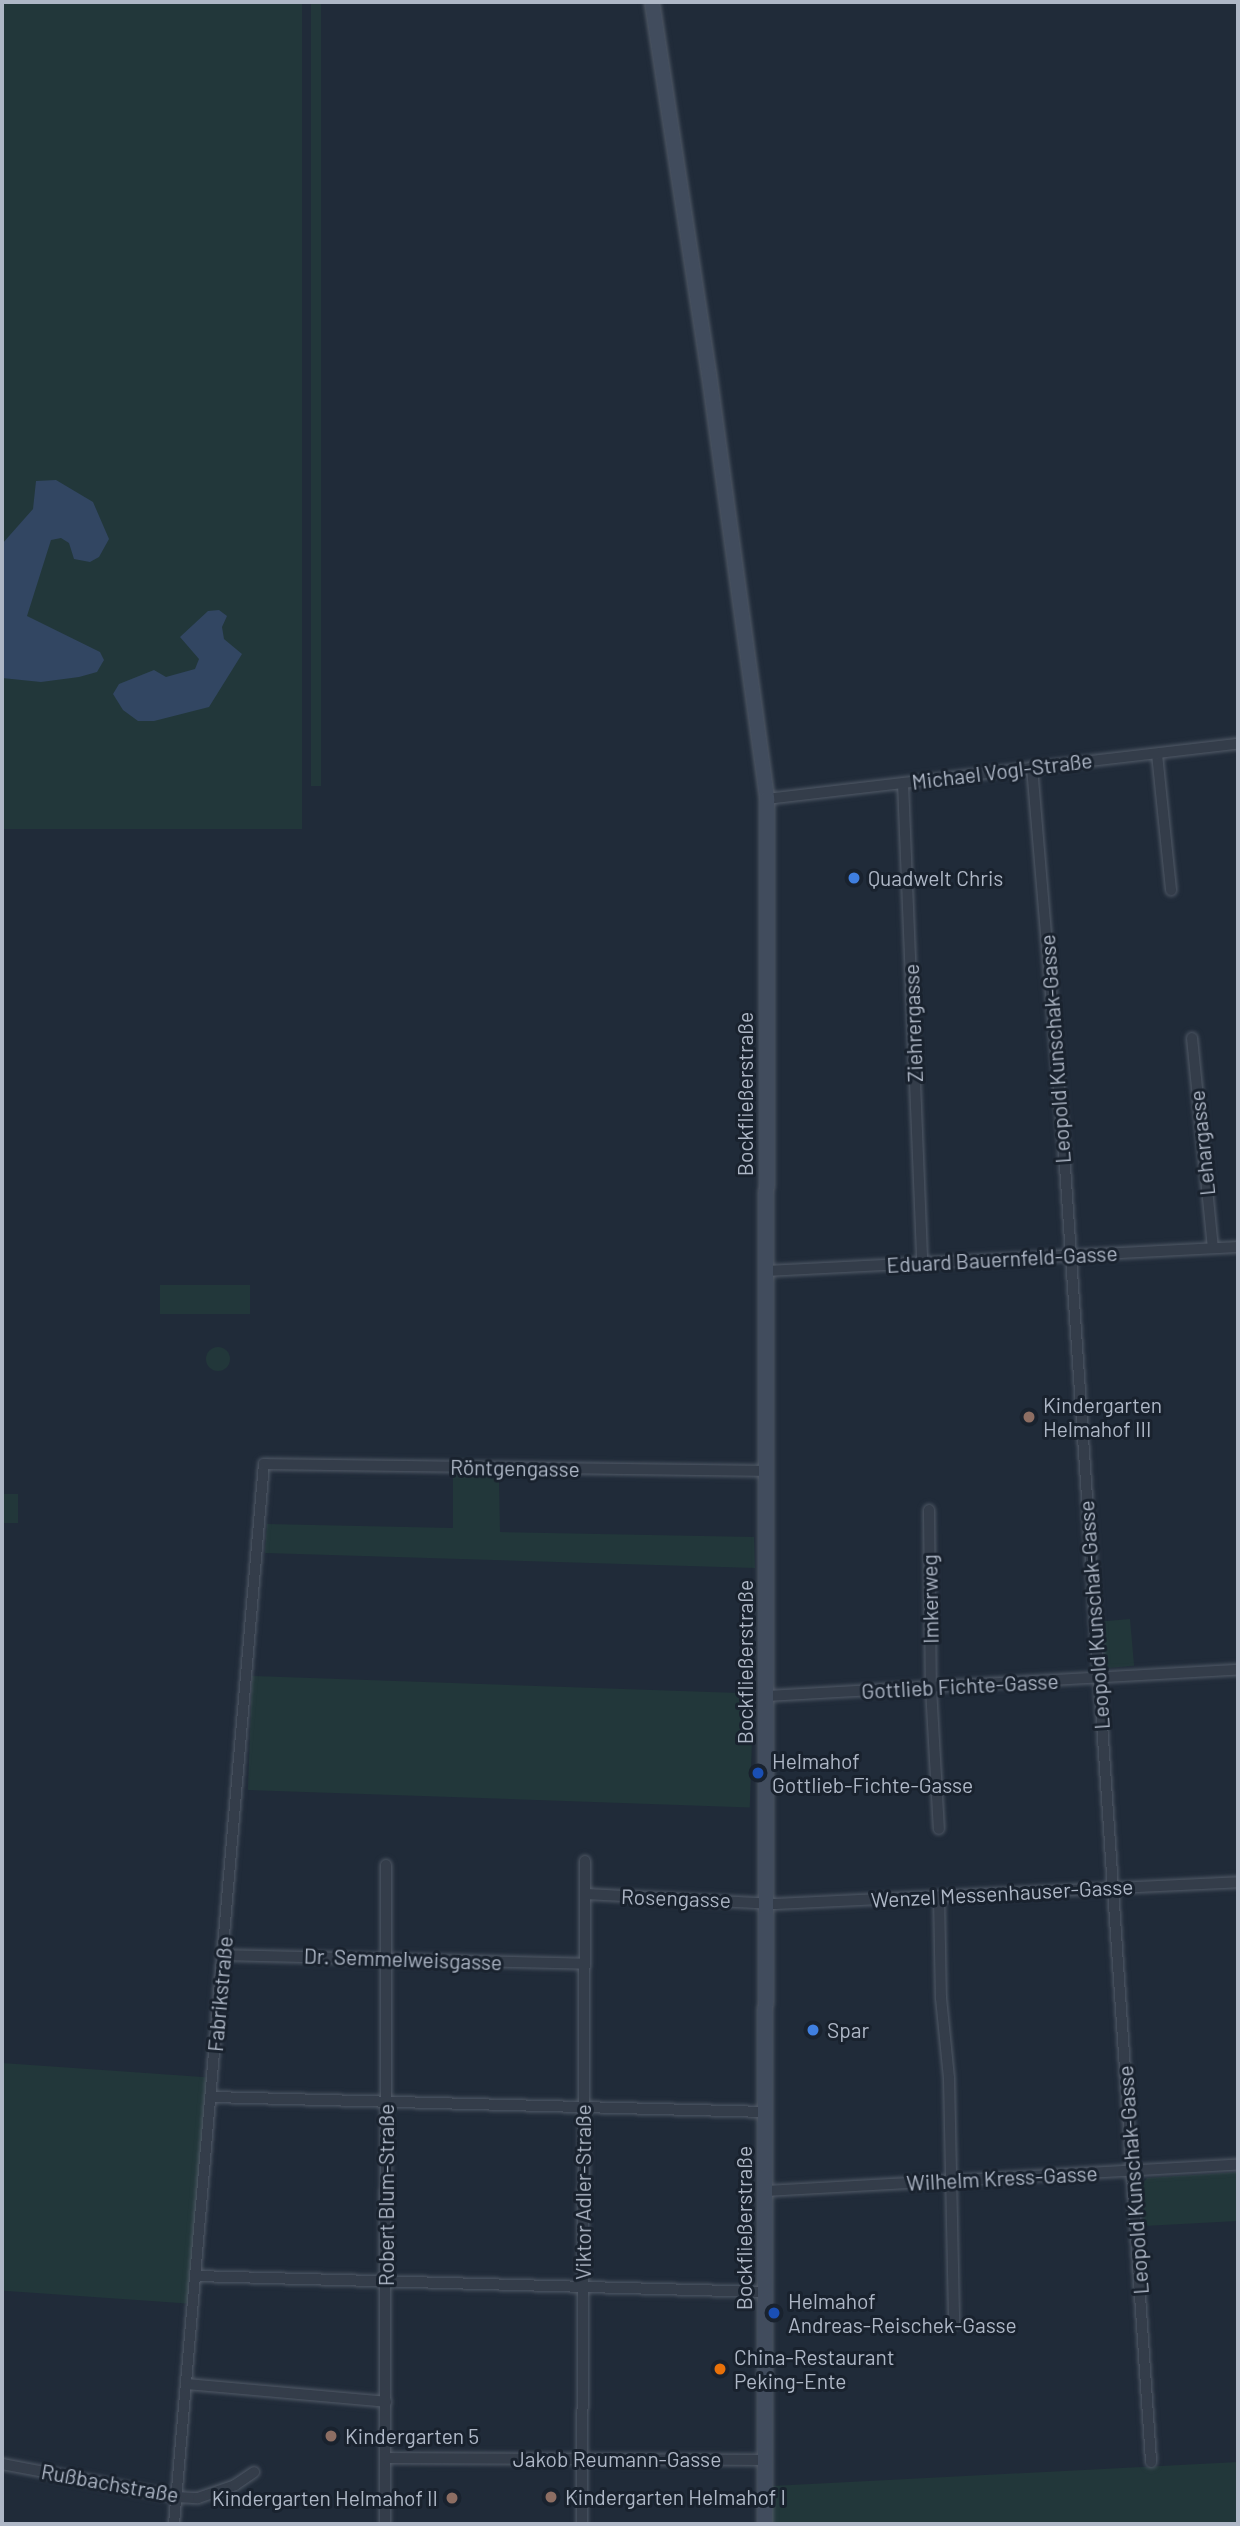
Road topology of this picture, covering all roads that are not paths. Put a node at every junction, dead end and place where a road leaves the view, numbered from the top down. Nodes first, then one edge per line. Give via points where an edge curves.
1 (652, 2) edge
2 (1238, 744) edge
3 (1157, 754) junction
4 (1032, 767) junction
5 (903, 783) junction
6 (767, 799) junction
7 (1171, 890) dead end
8 (1192, 1038) dead end
9 (1238, 1247) edge
10 (1213, 1248) junction
11 (1070, 1256) junction
12 (922, 1262) junction
13 (766, 1271) junction
14 (264, 1464) joint
15 (766, 1471) junction
16 (929, 1510) dead end
17 (1238, 1670) edge
18 (1098, 1678) junction
19 (931, 1688) junction
20 (766, 1696) junction
21 (939, 1829) dead end
22 (585, 1861) dead end
23 (386, 1865) dead end
24 (1238, 1882) edge
25 (1111, 1886) junction
26 (586, 1894) junction
27 (939, 1897) junction
28 (766, 1902) junction
29 (224, 1955) junction
30 (387, 1958) junction
31 (582, 1965) junction
32 (212, 2097) junction
33 (387, 2101) junction
34 (584, 2106) junction
35 (765, 2112) junction
36 (1238, 2165) edge
37 (1132, 2171) junction
38 (950, 2180) junction
39 (766, 2191) junction
40 (197, 2276) junction
41 (386, 2281) junction
42 (583, 2286) junction
43 (765, 2292) junction
44 (954, 2324) dead end
45 (186, 2384) junction
46 (386, 2402) junction
47 (385, 2458) junction
48 (582, 2458) junction
49 (764, 2460) junction
50 (1151, 2462) dead end
51 (2, 2464) edge
52 (254, 2472) dead end
53 (176, 2497) junction
54 (174, 2524) edge
55 (385, 2524) edge
56 (582, 2524) edge
57 (765, 2524) edge

1 - 6 main road, Bockfließerstraße
2 - 3 street, Michael Vogl-Straße
3 - 4 street, Michael Vogl-Straße
3 - 7 street
4 - 5 street, Michael Vogl-Straße
4 - 11 street, Leopold Kunschak-Gasse
5 - 6 street, Michael Vogl-Straße
5 - 12 street, Ziehrergasse
6 - 13 main road, Bockfließerstraße
8 - 10 street, Lehargasse
9 - 10 street, Eduard Bauernfeld-Gasse
10 - 11 street, Eduard Bauernfeld-Gasse
11 - 12 street, Eduard Bauernfeld-Gasse
11 - 18 street, Leopold Kunschak-Gasse
12 - 13 street, Eduard Bauernfeld-Gasse
13 - 15 main road, Bockfließerstraße
14 - 15 street, Röntgengasse
14 - 29 street, Fabrikstraße
15 - 20 main road, Bockfließerstraße
16 - 19 street, Imkerweg
17 - 18 street, Gottlieb Fichte-Gasse
18 - 19 street, Gottlieb Fichte-Gasse
18 - 25 street, Leopold Kunschak-Gasse
19 - 20 street, Gottlieb Fichte-Gasse
19 - 21 street, Imkerweg
20 - 28 main road, Bockfließerstraße
22 - 26 street, Viktor Adler-Straße
23 - 30 street, Robert Blum-Straße
24 - 25 street, Wenzel Messenhauser-Gasse
25 - 27 street, Wenzel Messenhauser-Gasse
25 - 37 street, Leopold Kunschak-Gasse
26 - 28 street, Rosengasse
26 - 31 street, Viktor Adler-Straße
27 - 28 street, Wenzel Messenhauser-Gasse
27 - 38 street
28 - 35 main road, Bockfließerstraße
29 - 30 street, Dr. Semmelweisgasse
29 - 32 street, Fabrikstraße
30 - 31 street, Dr. Semmelweisgasse
30 - 33 street, Robert Blum-Straße
31 - 34 street, Viktor Adler-Straße
32 - 33 street
32 - 40 street, Fabrikstraße
33 - 34 street
33 - 41 street, Robert Blum-Straße
34 - 35 street
34 - 42 street, Viktor Adler-Straße
35 - 39 main road, Bockfließerstraße
36 - 37 street, Wilhelm Kress-Gasse
37 - 38 street, Wilhelm Kress-Gasse
37 - 50 street, Leopold Kunschak-Gasse
38 - 39 street, Wilhelm Kress-Gasse
38 - 44 street
39 - 43 main road, Bockfließerstraße
40 - 41 street
40 - 45 street, Fabrikstraße
41 - 42 street
41 - 46 street, Robert Blum-Straße
42 - 43 street
42 - 48 street, Viktor Adler-Straße
43 - 49 main road, Bockfließerstraße
45 - 46 street
45 - 53 street, Fabrikstraße
46 - 47 street, Robert Blum-Straße
47 - 48 street, Jakob Reumann-Gasse
47 - 55 street, Robert Blum-Straße
48 - 49 street, Jakob Reumann-Gasse
48 - 56 street, Viktor Adler-Straße
49 - 57 main road, Bockfließerstraße
51 - 53 street, Rußbachstraße
52 - 53 street, Rußbachstraße via 235,2485 198,2498
53 - 54 street, Fabrikstraße

